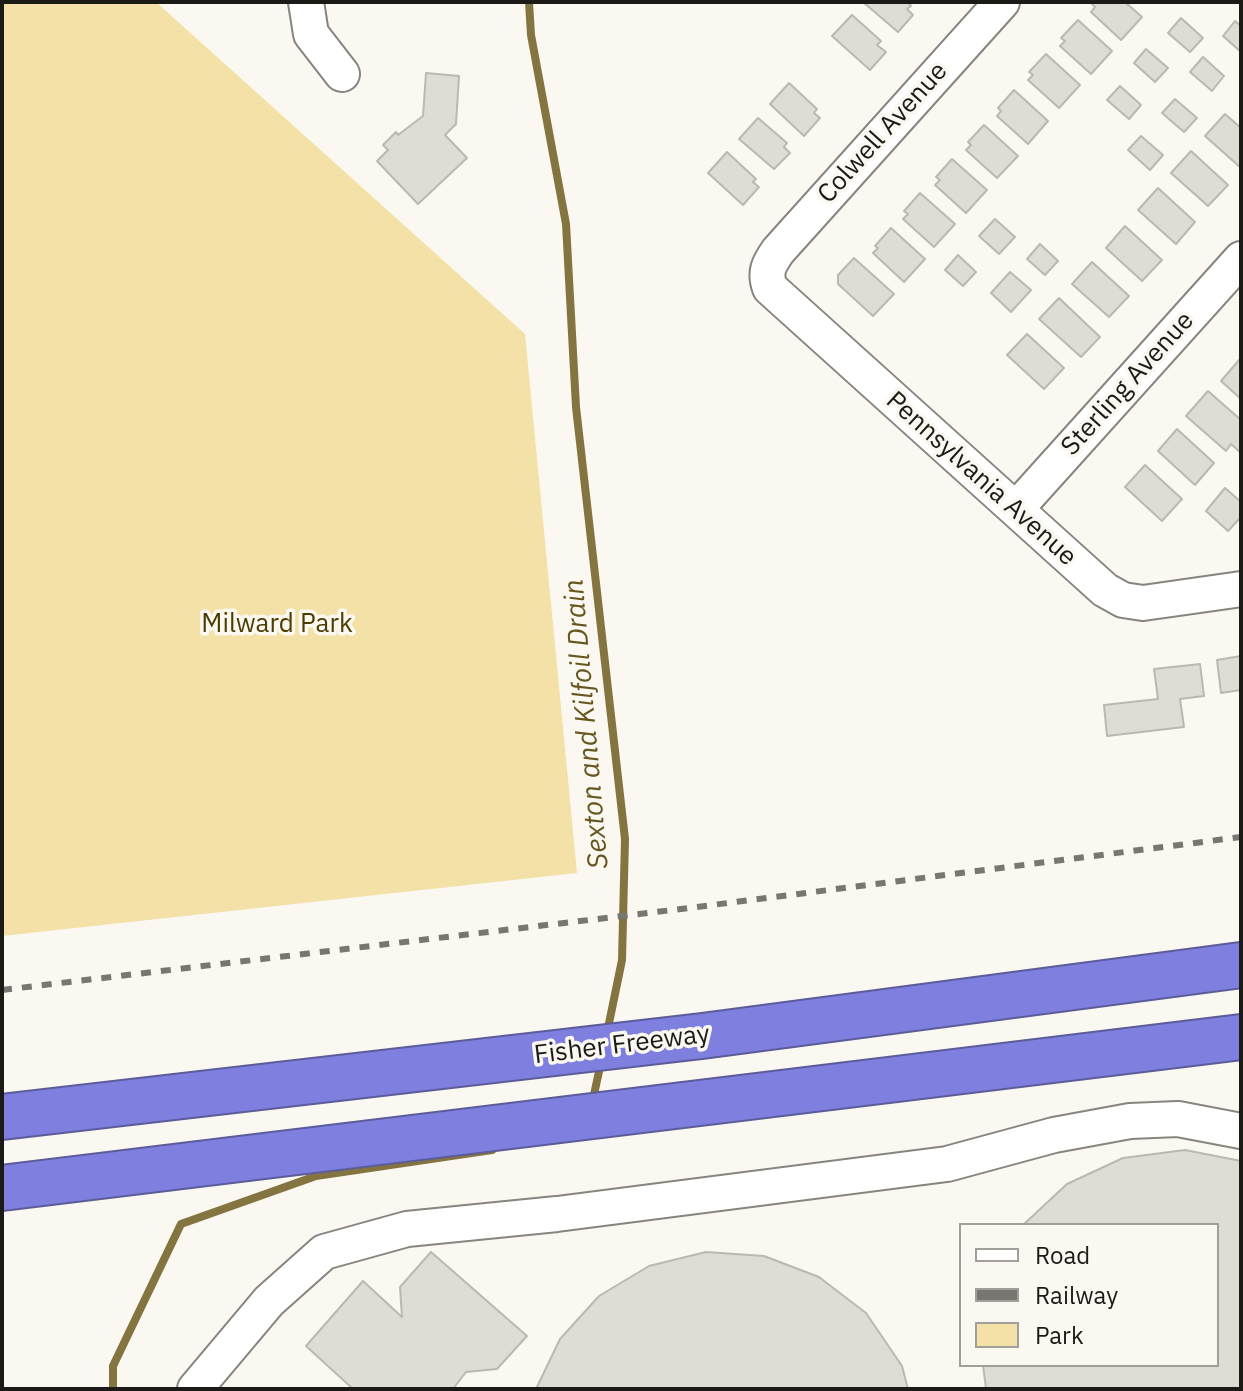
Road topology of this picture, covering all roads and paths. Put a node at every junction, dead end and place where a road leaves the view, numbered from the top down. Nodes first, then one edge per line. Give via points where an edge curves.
1 (306, 2) edge
2 (1002, 2) edge
3 (342, 74) dead end
4 (1241, 259) edge
5 (767, 267) joint
6 (1016, 509) junction
7 (1241, 589) edge
8 (1241, 965) edge
9 (1241, 1037) edge
10 (2, 1117) edge
11 (1241, 1131) edge
12 (2, 1188) edge
13 (195, 1389) edge

1 - 3 street via 311,34
2 - 5 street, Colwell Avenue
4 - 6 street, Sterling Avenue
5 - 6 street, Pennsylvania Avenue via 775,294
6 - 7 street, Pennsylvania Avenue via 1105,590 1123,600 1143,603
8 - 10 highway, Fisher Freeway via 702,1036
9 - 12 highway
11 - 13 street via 1178,1119 1130,1121 947,1164 407,1229 324,1252 269,1301

